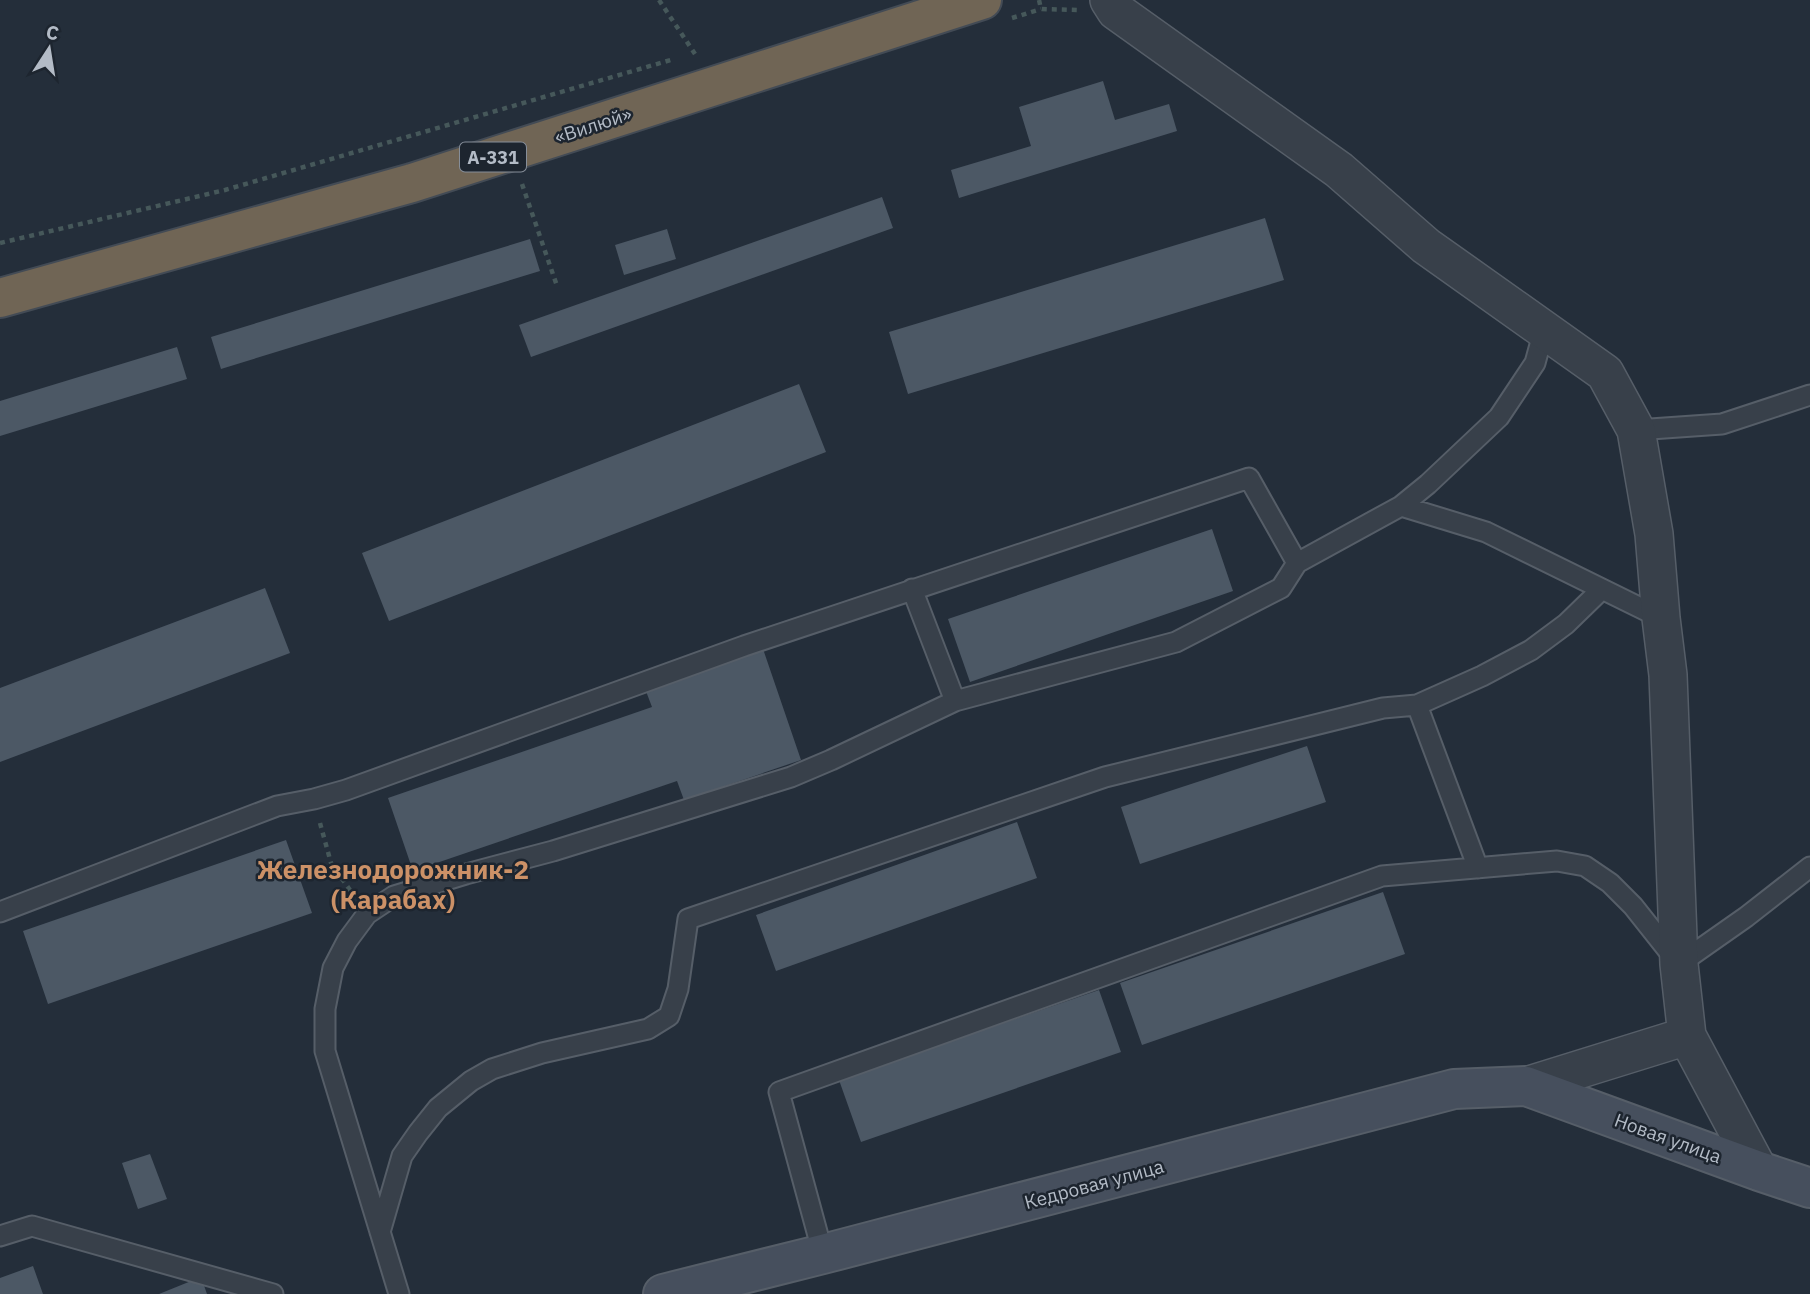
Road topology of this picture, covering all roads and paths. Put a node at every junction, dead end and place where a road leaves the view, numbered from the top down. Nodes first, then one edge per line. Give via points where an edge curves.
1 (659, 0) edge
2 (1110, 0) edge
3 (1041, 9) dead end
4 (992, 11) edge
5 (695, 54) dead end
6 (681, 57) dead end
7 (521, 182) dead end
8 (0, 243) edge
9 (557, 286) dead end
10 (0, 298) edge
11 (1544, 330) junction
12 (1810, 395) edge
13 (1636, 430) junction
14 (1401, 506) junction
15 (1297, 563) junction
16 (912, 589) junction
17 (1602, 589) junction
18 (1661, 618) junction
19 (955, 701) junction
20 (1417, 705) junction
21 (314, 799) junction
22 (1810, 867) edge
23 (1478, 868) junction
24 (0, 912) edge
25 (367, 914) junction
26 (1679, 964) junction
27 (1686, 1036) junction
28 (1526, 1086) junction
29 (1759, 1171) junction
30 (1810, 1188) edge
31 (380, 1232) junction
32 (0, 1236) edge
33 (823, 1254) junction
34 (273, 1294) edge
35 (399, 1294) edge
36 (663, 1294) edge

1 - 5 path
2 - 11 street via 1116,11 1339,170 1426,246
3 - 4 path
4 - 10 highway, «Вилюй» / А-331 via 412,183
6 - 8 path via 225,190
7 - 9 path
11 - 13 street via 1605,373
11 - 14 lane via 1535,363 1499,417
12 - 13 lane via 1721,424
13 - 18 street via 1654,534
14 - 15 lane
14 - 17 lane via 1486,532
15 - 16 lane via 1249,478
15 - 19 lane via 1281,588 1176,642
16 - 19 lane
16 - 21 lane
17 - 18 lane
17 - 20 lane via 1531,650
18 - 26 street via 1668,675
19 - 25 lane via 791,777 553,852 394,896
20 - 23 lane
20 - 31 lane via 1383,708 1105,777 688,919 678,989 669,1016 648,1029 542,1052 471,1081 438,1108 402,1156
21 - 24 lane via 277,806
21 - 25 path via 331,863
22 - 26 lane
23 - 26 lane via 1557,862 1585,866 1633,906
23 - 33 lane via 1382,876 779,1091
25 - 31 lane via 333,968 325,1009 325,1051
26 - 27 street
27 - 28 street
27 - 29 street
28 - 29 street, Новая улица
28 - 33 street, Кедровая улица via 1454,1090
29 - 30 street, Новая улица
31 - 35 lane
32 - 34 lane via 32,1226
33 - 36 street, Кедровая улица

